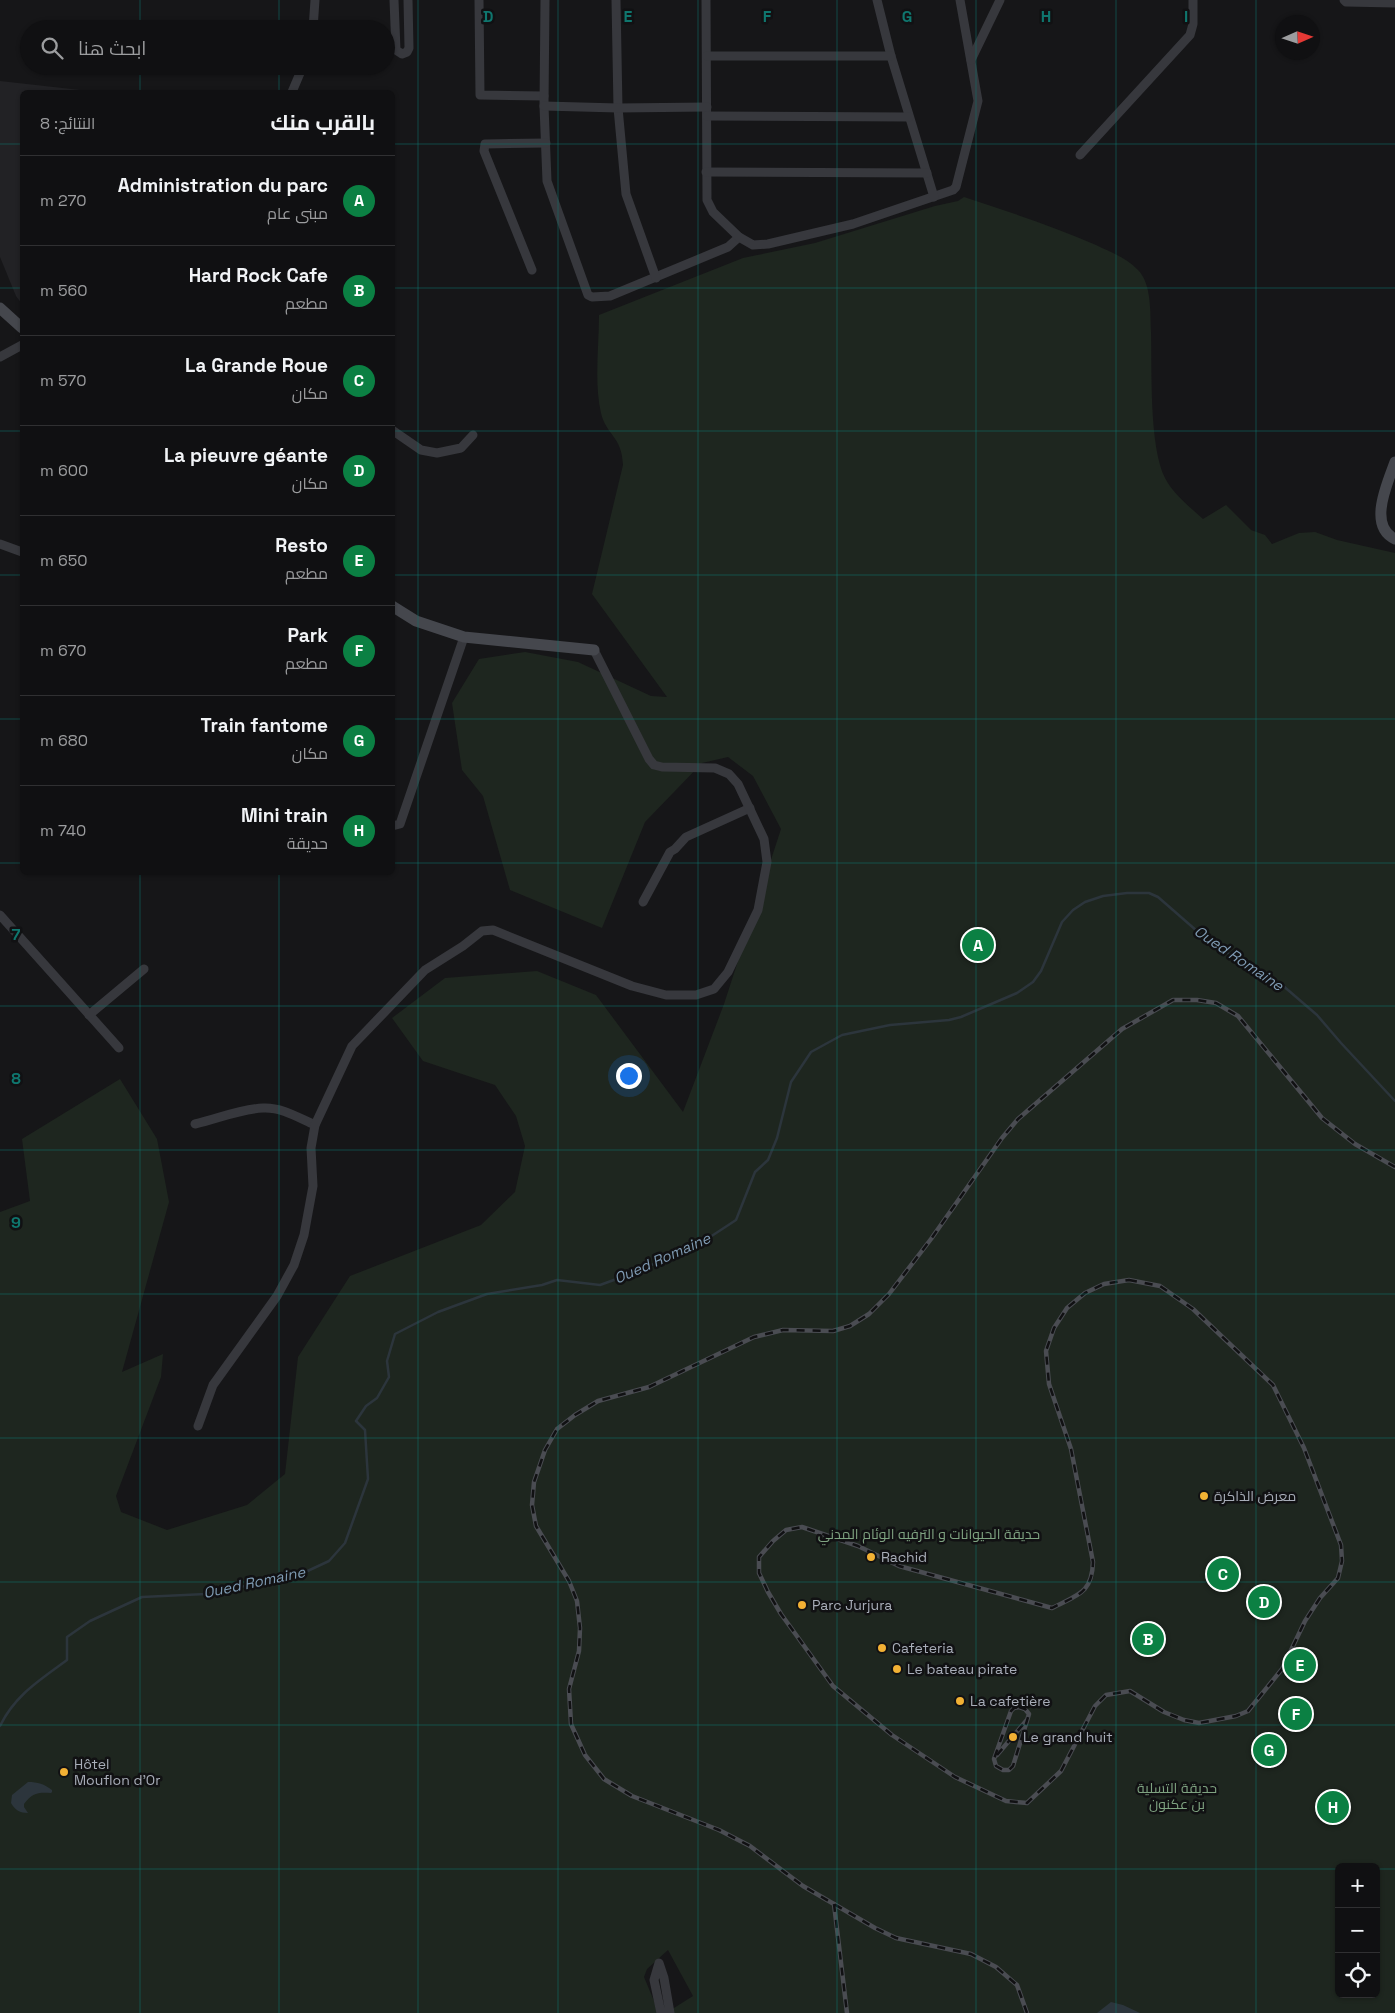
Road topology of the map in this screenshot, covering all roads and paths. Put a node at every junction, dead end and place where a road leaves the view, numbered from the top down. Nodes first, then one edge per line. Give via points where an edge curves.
1 (316, 0) edge
2 (394, 0) edge
3 (408, 0) edge
4 (480, 0) edge
5 (545, 0) edge
6 (616, 0) edge
7 (706, 0) edge
8 (877, 0) edge
9 (960, 0) edge
10 (1000, 0) edge
11 (1193, 0) edge
12 (1344, 0) edge
13 (1395, 4) edge
14 (314, 20) edge
15 (395, 20) edge
16 (395, 25) edge
17 (707, 56) junction
18 (891, 56) junction
19 (971, 60) junction
20 (299, 75) edge
21 (293, 90) edge
22 (544, 101) junction
23 (707, 106) junction
24 (618, 108) junction
25 (707, 116) junction
26 (909, 117) junction
27 (546, 143) junction
28 (1080, 155) dead end
29 (706, 172) junction
30 (927, 173) junction
31 (934, 197) junction
32 (739, 237) junction
33 (532, 270) dead end
34 (656, 278) junction
35 (0, 308) edge
36 (20, 326) edge
37 (20, 346) edge
38 (0, 357) edge
39 (395, 432) edge
40 (473, 435) dead end
41 (1395, 462) edge
42 (1395, 539) edge
43 (0, 544) edge
44 (20, 551) edge
45 (395, 608) edge
46 (464, 636) junction
47 (594, 650) joint
48 (750, 808) junction
49 (395, 825) edge
50 (643, 902) dead end
51 (0, 915) edge
52 (144, 969) dead end
53 (89, 1015) junction
54 (119, 1048) dead end
55 (195, 1124) dead end
56 (315, 1125) junction
57 (198, 1426) dead end
58 (660, 2013) edge
59 (670, 2013) edge

1 - 14 street
2 - 15 street
3 - 16 street via 409,48 402,54 396,50
4 - 22 street via 480,96
5 - 22 street
6 - 24 street
7 - 17 street
8 - 18 street
9 - 19 street
10 - 19 street
11 - 28 street via 1190,35
12 - 13 street
17 - 18 street
17 - 23 street
18 - 26 street
19 - 31 street via 978,107 956,187
20 - 21 street
22 - 24 street
22 - 27 street
23 - 24 street
23 - 25 street
24 - 34 street via 626,194
25 - 26 street
25 - 29 street
26 - 30 street
27 - 33 street via 484,146
27 - 34 street via 547,180 588,295 610,296
29 - 30 street
29 - 32 street via 707,200 713,212
30 - 31 street
31 - 32 street via 853,224 768,244 753,245
32 - 34 street via 728,247
35 - 36 street
37 - 38 street
39 - 40 street via 421,450 437,453 461,448
41 - 42 street via 1380,508 1383,526
43 - 44 street
45 - 46 street via 416,621
46 - 47 street
46 - 49 street via 400,824
47 - 48 street via 654,765 662,768 715,768 729,774
48 - 50 street via 686,837 670,852
48 - 56 street via 764,839 767,862 758,910 728,972 714,989 696,996 666,995 632,986 494,930 482,931 426,970 357,1040
51 - 53 street
52 - 53 street
53 - 54 street
55 - 56 street via 264,1108 288,1112
56 - 57 street via 311,1148 313,1186 304,1235 294,1265 277,1296 213,1385
58 - 59 street via 654,1980 659,1963

